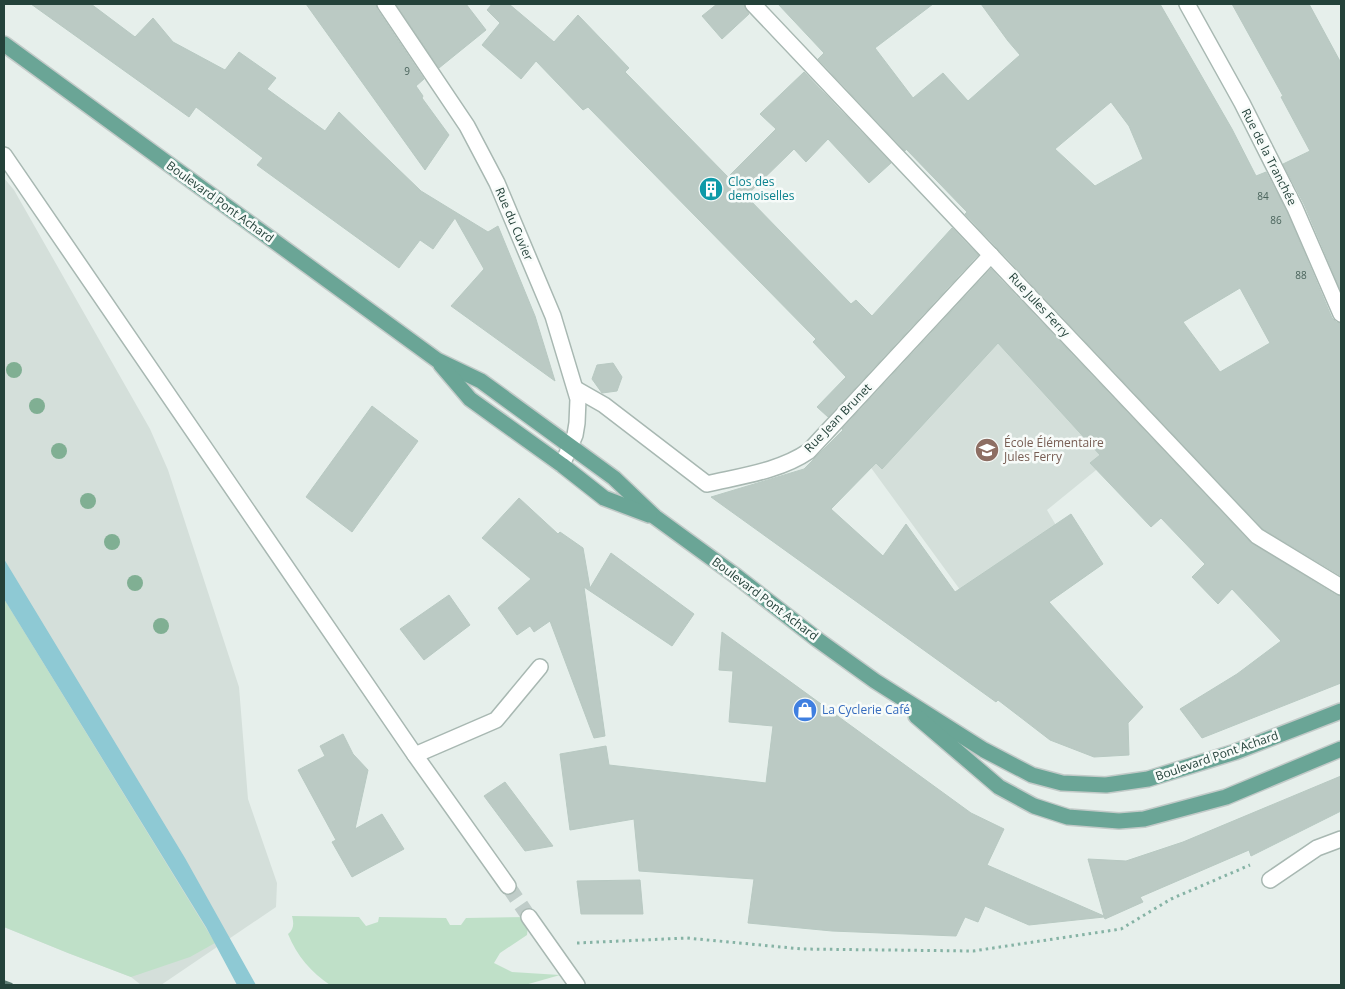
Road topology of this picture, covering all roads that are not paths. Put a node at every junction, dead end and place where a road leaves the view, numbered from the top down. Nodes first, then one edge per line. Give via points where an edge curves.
1 (385, 4) edge
2 (754, 4) edge
3 (1187, 4) edge
4 (4, 44) edge
5 (4, 156) edge
6 (991, 254) junction
7 (1341, 314) edge
8 (437, 360) junction
9 (576, 389) junction
10 (571, 447) junction
11 (562, 465) junction
12 (655, 517) junction
13 (1341, 587) edge
14 (540, 667) dead end
15 (875, 681) junction
16 (1341, 711) edge
17 (1341, 749) edge
18 (415, 755) junction
19 (1341, 839) edge
20 (1270, 880) road end
21 (508, 886) tunnel mouth
22 (528, 917) tunnel mouth
23 (577, 985) edge

1 - 9 street, Rue du Cuvier via 467,126 497,184 553,316
2 - 6 street, Rue Jules Ferry
3 - 7 street, Rue de la Tranchée via 1295,208
4 - 8 main road, Boulevard Pont Achard
5 - 18 street
6 - 9 street, Rue Jean Brunet via 809,451 780,466 707,484 604,405
6 - 13 street, Rue Jules Ferry via 1257,536
8 - 10 main road, Boulevard Pont Achard via 482,381
8 - 11 main road, Boulevard Pont Achard via 470,399
9 - 10 street, Rue du Cuvier via 578,423
10 - 11 street, Rue du Cuvier
10 - 12 main road, Boulevard Pont Achard via 614,478
11 - 12 main road, Boulevard Pont Achard via 604,498
12 - 15 main road, Boulevard Pont Achard
14 - 18 street via 496,720
15 - 16 main road, Boulevard Pont Achard via 984,750 1032,774 1062,783 1106,785 1148,779 1235,752
15 - 17 main road, Boulevard Pont Achard via 999,787 1034,806 1068,817 1119,821 1144,819 1226,797
18 - 21 street
19 - 20 street via 1317,848
22 - 23 street

